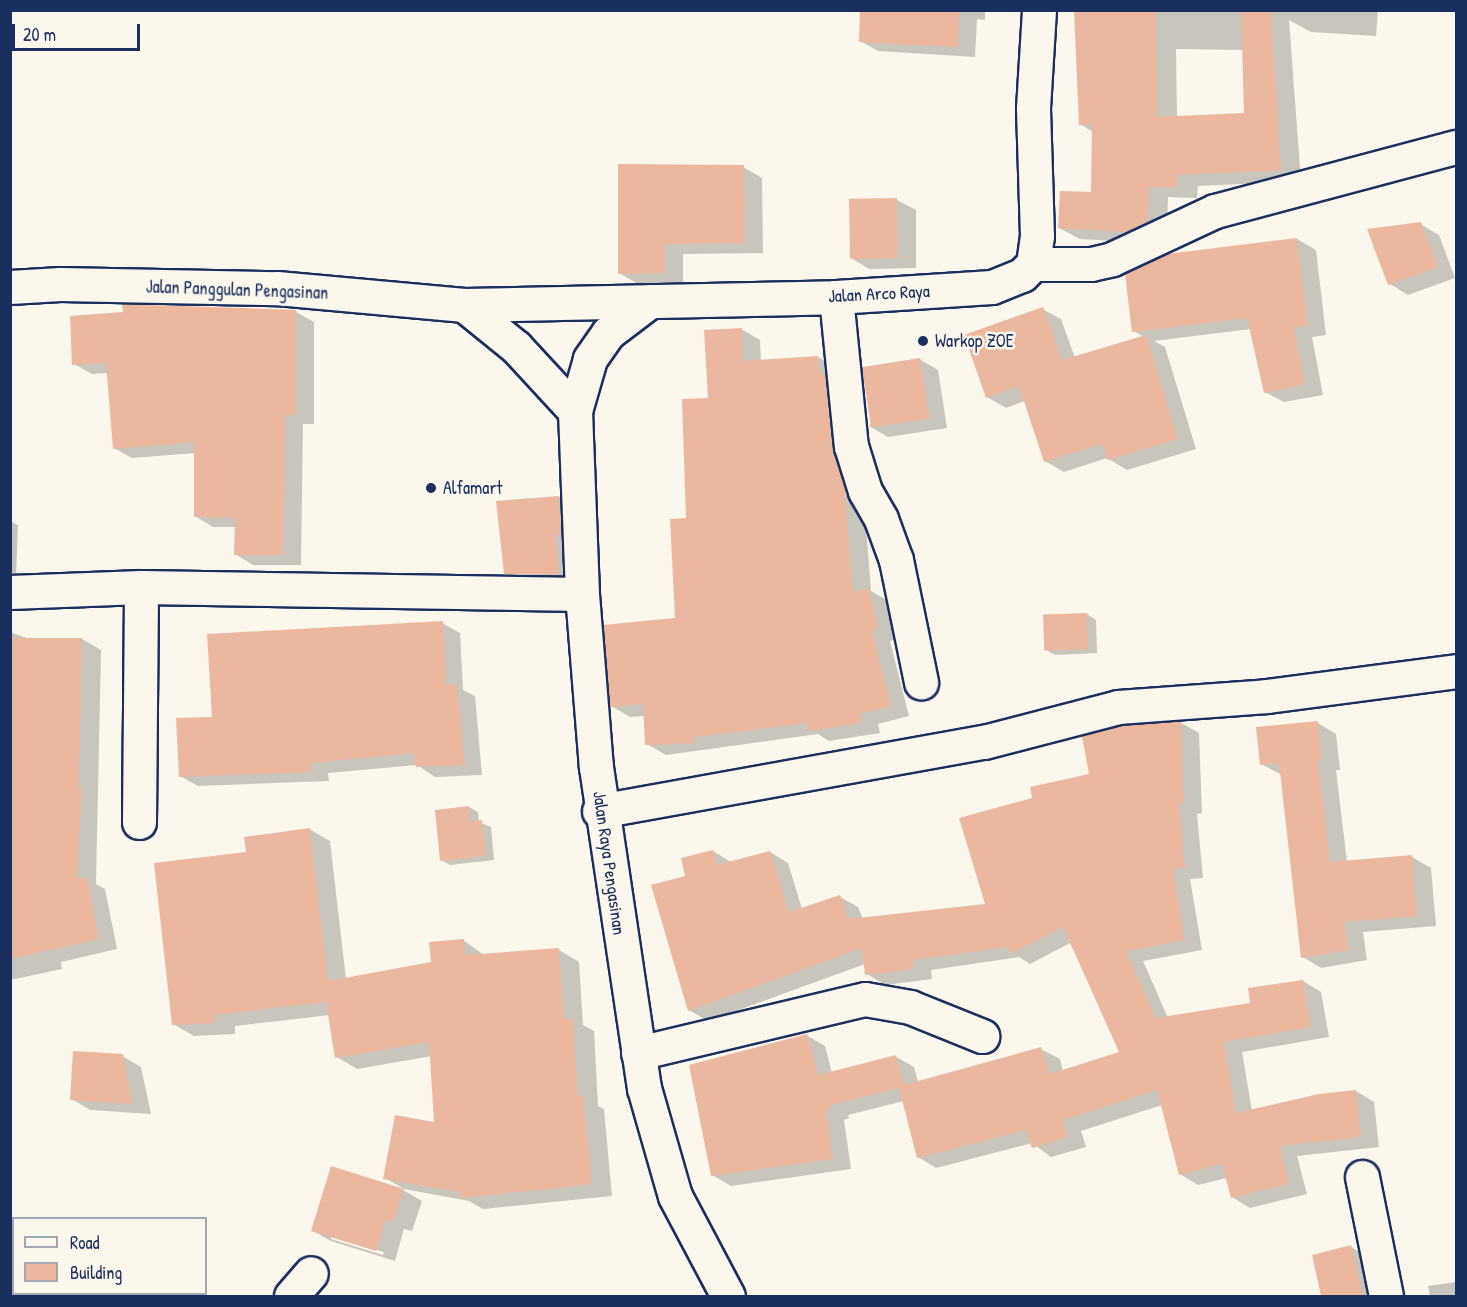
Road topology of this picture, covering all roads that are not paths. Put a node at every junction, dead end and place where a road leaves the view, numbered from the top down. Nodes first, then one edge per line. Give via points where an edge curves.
1 (1039, 10) edge
2 (1456, 147) edge
3 (1033, 264) junction
4 (10, 287) edge
5 (836, 297) junction
6 (650, 301) junction
7 (464, 305) junction
8 (574, 411) junction
9 (141, 587) junction
10 (10, 592) edge
11 (582, 594) junction
12 (1456, 671) edge
13 (921, 682) dead end
14 (599, 811) junction
15 (139, 822) dead end
16 (982, 1036) dead end
17 (638, 1053) junction
18 (1362, 1177) dead end
19 (728, 1296) edge
20 (1386, 1296) edge

1 - 3 street via 1033,108 1037,236
2 - 3 street via 1215,211 1112,259 1091,264
3 - 5 street, Jalan Arco Raya via 1022,275 992,287
4 - 7 street, Jalan Panggulan Pengasinan via 60,284 278,288
5 - 6 street, Jalan Arco Raya
5 - 13 street via 851,446 865,490 896,560
6 - 7 street, Jalan Arco Raya
6 - 8 street, Jalan Raya Pengasinan via 608,333 590,359
7 - 8 street via 516,347
8 - 11 street, Jalan Raya Pengasinan
9 - 10 street
9 - 11 street
9 - 15 street
11 - 14 street, Jalan Raya Pengasinan
12 - 14 street via 1267,696 1118,707 984,742
14 - 17 street, Jalan Raya Pengasinan
16 - 17 street via 910,1007 865,999
17 - 19 street, Jalan Raya Pengasinan via 675,1196
18 - 20 street

